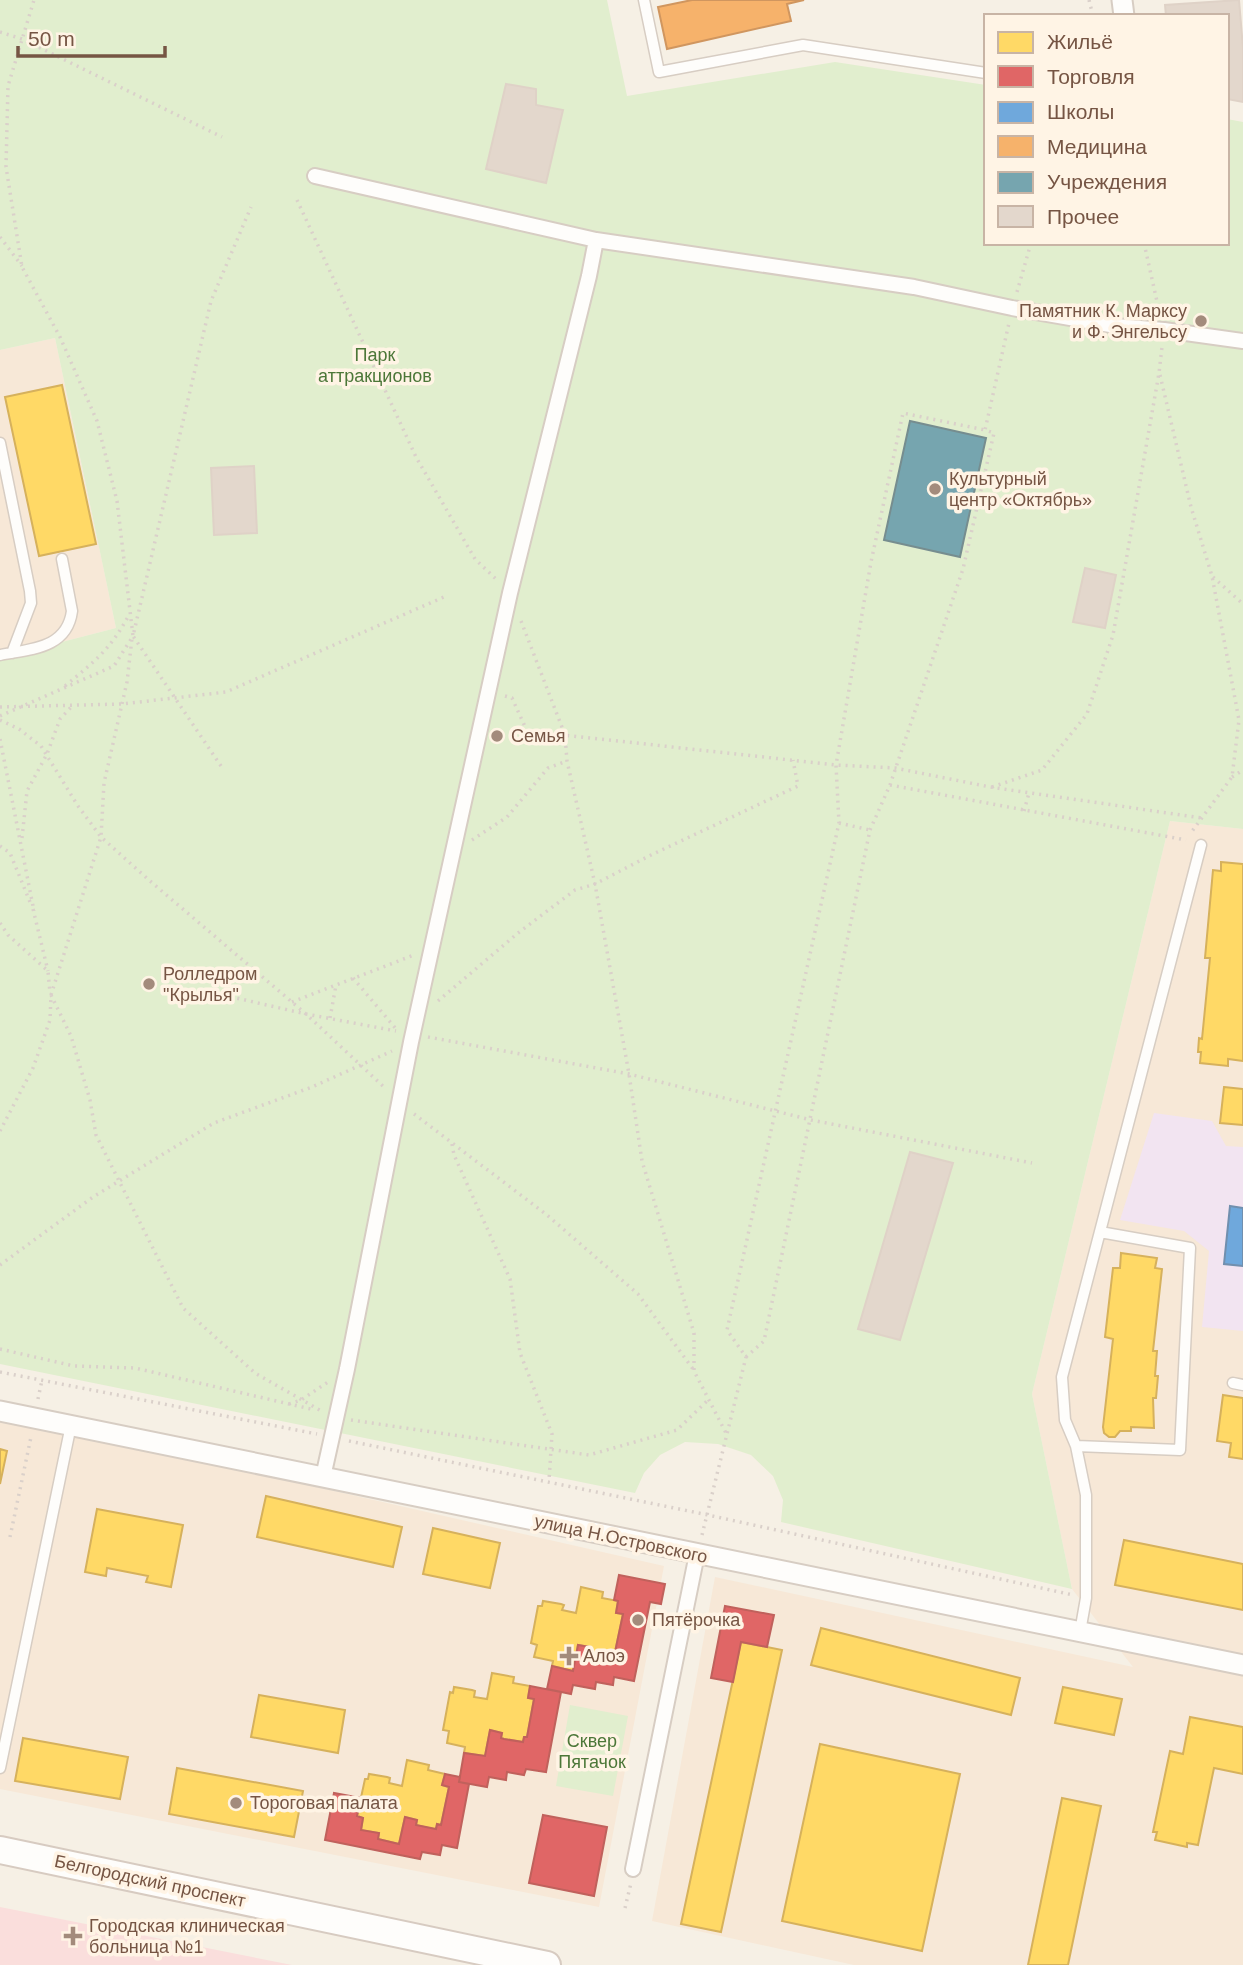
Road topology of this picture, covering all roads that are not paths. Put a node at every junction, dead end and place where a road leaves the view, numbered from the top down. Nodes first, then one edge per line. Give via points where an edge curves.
1 (644, 0) edge
2 (984, 74) edge
3 (315, 176) dead end
4 (596, 240) junction
5 (1243, 341) edge
6 (0, 443) edge
7 (62, 558) dead end
8 (12, 653) junction
9 (0, 655) edge
10 (1201, 845) road end
11 (1100, 1233) junction
12 (0, 1411) edge
13 (71, 1425) junction
14 (1076, 1446) junction
15 (323, 1477) junction
16 (697, 1554) junction
17 (1080, 1633) junction
18 (1243, 1665) edge
19 (0, 1768) edge
20 (0, 1850) edge
21 (633, 1869) road end
22 (547, 1965) edge

1 - 2 lane via 659,72 803,45
3 - 4 street
4 - 5 street via 914,287 1116,326
4 - 15 street via 510,593 412,1038
6 - 8 lane via 31,603
7 - 8 lane via 72,611 65,632 48,645
8 - 9 lane
10 - 11 lane
11 - 14 lane via 1062,1377 1065,1420
11 - 14 lane via 1190,1248 1180,1450
12 - 13 street, улица Н.Островского
13 - 15 street, улица Н.Островского
13 - 19 lane
14 - 17 lane via 1086,1495 1086,1598
15 - 16 street, улица Н.Островского
16 - 17 street, улица Н.Островского
16 - 21 street
17 - 18 street, улица Н.Островского
20 - 22 main road, Белгородский проспект

